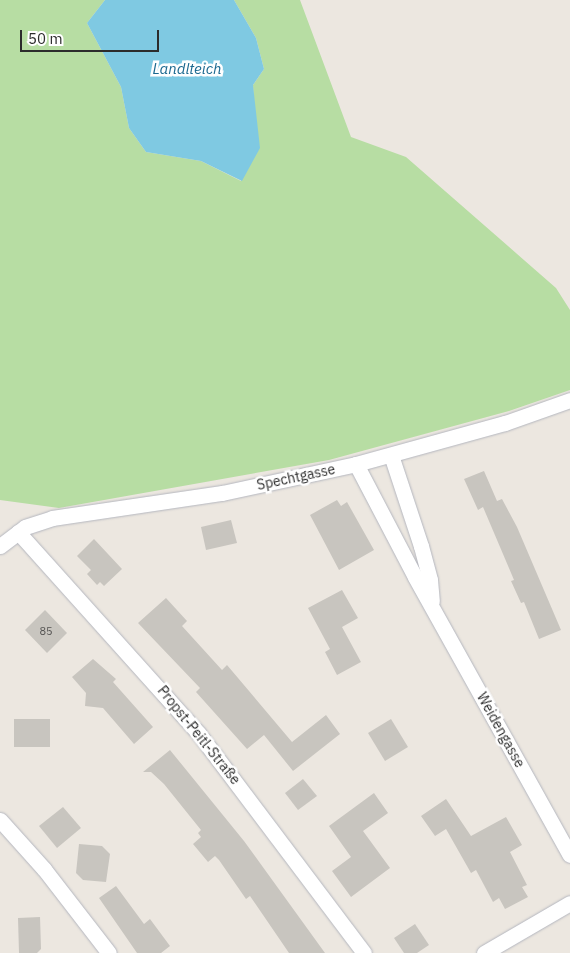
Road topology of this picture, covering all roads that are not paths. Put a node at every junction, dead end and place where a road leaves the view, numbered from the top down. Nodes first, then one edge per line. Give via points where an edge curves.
1 (570, 400) edge
2 (391, 455) junction
3 (356, 464) junction
4 (18, 532) junction
5 (0, 546) edge
6 (432, 605) junction
7 (0, 820) edge
8 (570, 855) edge
9 (570, 903) edge
10 (109, 953) edge
11 (364, 953) edge
12 (484, 953) edge

1 - 2 street, Spechtgasse via 505,423
2 - 3 street, Spechtgasse
2 - 6 street, Weidengasse via 426,563
3 - 4 street, Spechtgasse via 214,494 52,518
3 - 6 street, Weidengasse
4 - 5 street, Spechtgasse
4 - 11 street, Propst-Peitl-Straße via 199,734
6 - 8 street, Weidengasse
7 - 10 street via 44,869
9 - 12 street

